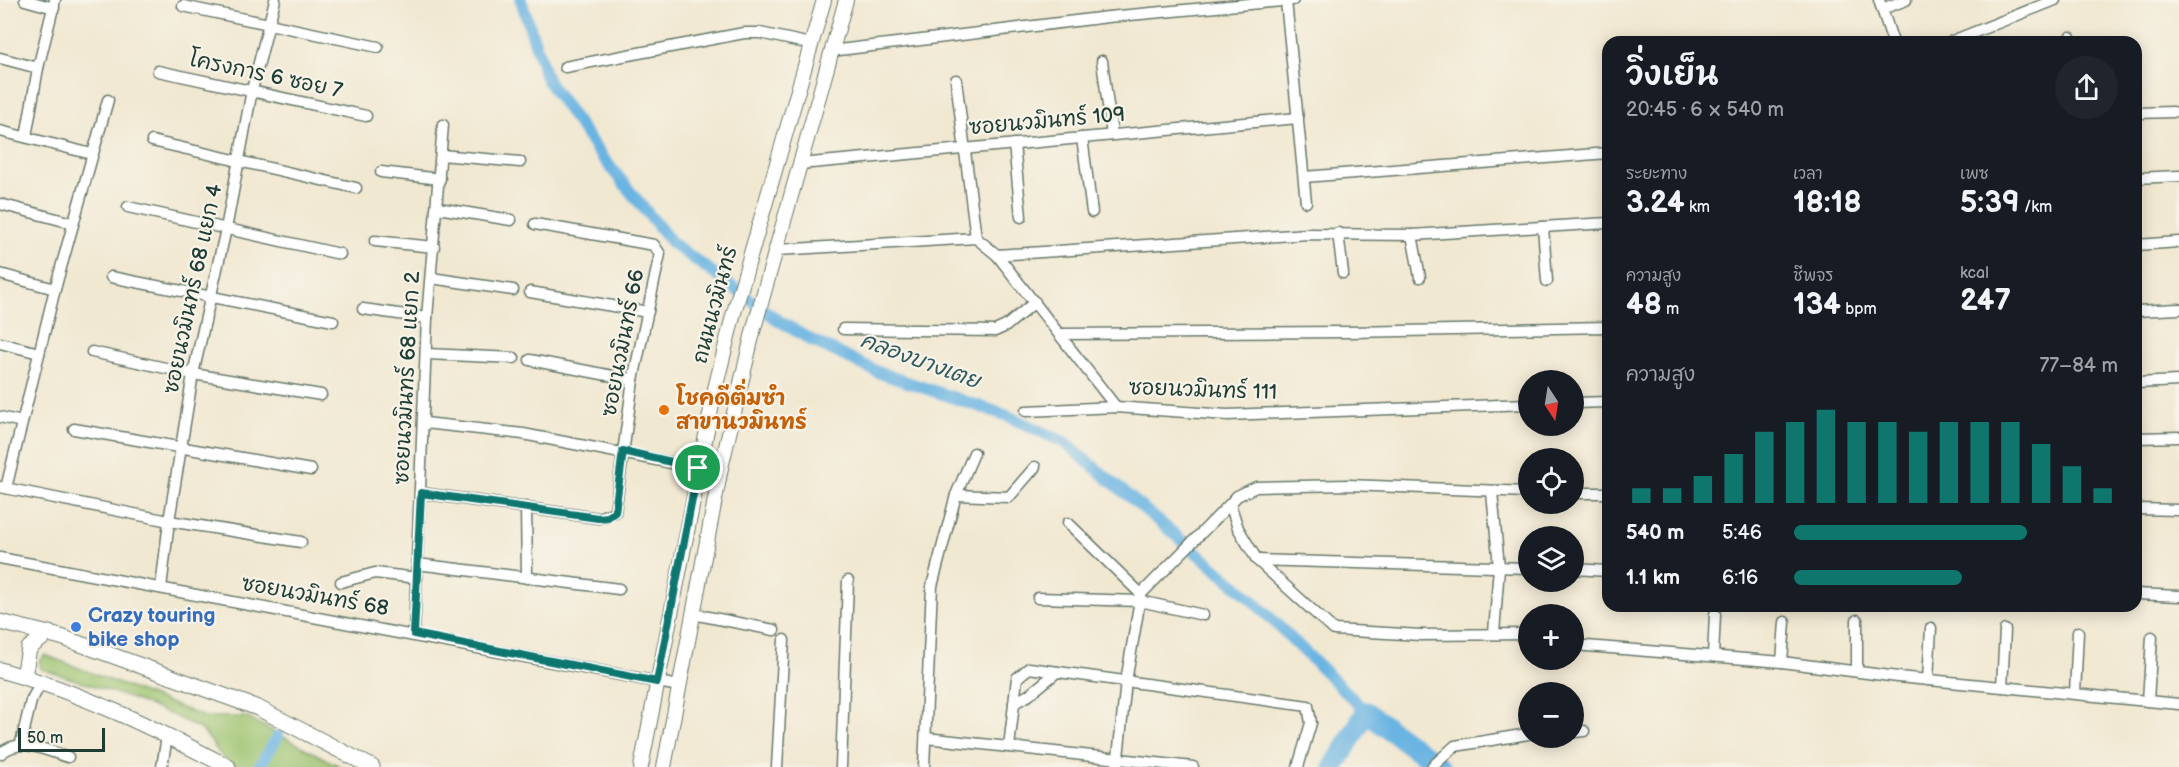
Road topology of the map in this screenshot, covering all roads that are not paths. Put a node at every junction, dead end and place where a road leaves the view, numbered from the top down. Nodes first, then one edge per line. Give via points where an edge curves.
1 (25, 0) edge
2 (275, 0) edge
3 (824, 0) edge
4 (846, 0) edge
5 (1289, 0) edge
6 (1906, 0) edge
7 (2055, 0) edge
8 (54, 4) edge
9 (1881, 5) edge
10 (183, 6) dead end
11 (269, 24) junction
12 (1891, 36) edge
13 (1965, 36) edge
14 (811, 44) junction
15 (378, 47) dead end
16 (831, 51) junction
17 (0, 58) edge
18 (1102, 61) dead end
19 (565, 67) dead end
20 (38, 68) junction
21 (158, 71) dead end
22 (956, 80) dead end
23 (252, 90) junction
24 (108, 100) dead end
25 (2173, 112) dead end
26 (2142, 113) edge
27 (366, 116) dead end
28 (1298, 118) junction
29 (443, 124) dead end
30 (0, 131) edge
31 (1112, 135) junction
32 (26, 137) junction
33 (1082, 138) junction
34 (152, 141) dead end
35 (1014, 144) junction
36 (965, 148) junction
37 (1602, 153) edge
38 (92, 154) junction
39 (441, 155) junction
40 (239, 161) junction
41 (520, 162) dead end
42 (800, 164) junction
43 (381, 172) dead end
44 (2179, 176) edge
45 (1304, 177) junction
46 (2142, 178) edge
47 (440, 179) junction
48 (356, 188) dead end
49 (1306, 202) dead end
50 (0, 204) edge
51 (128, 207) dead end
52 (438, 208) junction
53 (1092, 212) dead end
54 (1021, 217) dead end
55 (511, 220) dead end
56 (72, 223) junction
57 (1602, 223) edge
58 (535, 224) dead end
59 (1543, 227) junction
60 (226, 229) junction
61 (1338, 233) junction
62 (1412, 235) junction
63 (976, 238) junction
64 (375, 241) dead end
65 (2179, 242) edge
66 (2142, 244) edge
67 (434, 247) junction
68 (777, 250) junction
69 (340, 254) dead end
70 (997, 255) junction
71 (1343, 273) dead end
72 (0, 274) edge
73 (111, 277) dead end
74 (1420, 277) dead end
75 (431, 278) junction
76 (1547, 281) dead end
77 (55, 289) junction
78 (513, 290) dead end
79 (530, 292) dead end
80 (211, 299) junction
81 (1035, 302) junction
82 (363, 309) dead end
83 (2179, 309) edge
84 (2142, 311) edge
85 (648, 312) junction
86 (427, 318) junction
87 (333, 321) dead end
88 (1602, 327) edge
89 (843, 329) dead end
90 (1061, 334) junction
91 (0, 344) edge
92 (92, 352) dead end
93 (39, 353) junction
94 (427, 354) junction
95 (514, 358) dead end
96 (530, 360) dead end
97 (193, 374) junction
98 (633, 380) junction
99 (2179, 381) edge
100 (2142, 383) edge
101 (321, 395) dead end
102 (1602, 402) edge
103 (1584, 403) edge
104 (1518, 405) edge
105 (1116, 407) junction
106 (1026, 411) dead end
107 (0, 417) edge
108 (22, 422) junction
109 (425, 423) junction
110 (74, 429) dead end
111 (2179, 437) edge
112 (2142, 438) edge
113 (181, 449) junction
114 (623, 451) junction
115 (974, 453) dead end
116 (1035, 467) dead end
117 (698, 468) junction
118 (311, 470) dead end
119 (3, 487) edge
120 (1492, 492) junction
121 (1518, 492) edge
122 (421, 493) junction
123 (1584, 493) edge
124 (1602, 493) edge
125 (956, 495) junction
126 (1230, 504) junction
127 (526, 507) junction
128 (2142, 509) edge
129 (2179, 510) edge
130 (169, 521) junction
131 (1068, 524) dead end
132 (301, 542) dead end
133 (0, 558) edge
134 (1257, 560) junction
135 (417, 564) junction
136 (1498, 567) junction
137 (1518, 568) edge
138 (1584, 570) edge
139 (1602, 571) edge
140 (417, 578) junction
141 (527, 578) junction
142 (848, 581) dead end
143 (341, 582) dead end
144 (161, 588) junction
145 (619, 589) dead end
146 (2142, 594) edge
147 (2179, 596) edge
148 (1140, 597) junction
149 (1038, 598) dead end
150 (693, 614) junction
151 (1715, 614) dead end
152 (1203, 615) dead end
153 (1857, 620) dead end
154 (0, 622) edge
155 (1785, 622) dead end
156 (1931, 628) dead end
157 (774, 630) dead end
158 (2005, 630) dead end
159 (2078, 632) dead end
160 (49, 633) junction
161 (1494, 633) junction
162 (414, 634) junction
163 (1518, 634) edge
164 (2152, 637) dead end
165 (784, 640) dead end
166 (1584, 646) edge
167 (1713, 656) junction
168 (1782, 662) junction
169 (0, 670) edge
170 (1857, 671) junction
171 (1057, 672) junction
172 (24, 676) junction
173 (1928, 680) junction
174 (42, 681) junction
175 (1126, 681) junction
176 (657, 682) junction
177 (679, 686) junction
178 (2002, 687) junction
179 (2075, 693) junction
180 (2148, 701) junction
181 (1014, 703) junction
182 (2179, 704) edge
183 (167, 735) junction
184 (1518, 736) edge
185 (926, 738) junction
186 (21, 743) junction
187 (1009, 747) junction
188 (0, 754) edge
189 (68, 757) dead end
190 (1117, 763) edge
191 (162, 767) edge
192 (228, 767) edge
193 (372, 767) edge
194 (641, 767) edge
195 (664, 767) edge
196 (777, 767) edge
197 (841, 767) edge
198 (924, 767) edge
199 (1193, 767) edge
200 (1298, 767) edge
201 (1432, 767) edge

1 - 8 street
2 - 11 street, ซอยนวมินทร์ 68 แยก 4
3 - 14 main road, ถนนนวมินทร์
4 - 16 main road, ถนนนวมินทร์
5 - 16 street via 1108,17
5 - 28 street
6 - 9 street
7 - 13 street
8 - 20 street
9 - 12 street
10 - 11 street
11 - 15 street
11 - 23 street, ซอยนวมินทร์ 68 แยก 4
14 - 19 street via 744,33
14 - 117 main road, ถนนนวมินทร์ via 742,282
16 - 42 main road, ถนนนวมินทร์
17 - 20 street
18 - 31 street
20 - 32 street
21 - 23 street, โครงการ 6 ซอย 7
22 - 36 street
23 - 27 street, โครงการ 6 ซอย 7
23 - 40 street, ซอยนวมินทร์ 68 แยก 4
24 - 38 street
25 - 26 street
28 - 31 street, ซอยนวมินทร์ 109
28 - 45 street
29 - 39 street, ซอยนวมินทร์ 68 แยก 2
30 - 32 street
31 - 33 street, ซอยนวมินทร์ 109
32 - 38 street
33 - 35 street, ซอยนวมินทร์ 109
33 - 53 street
34 - 40 street
35 - 36 street, ซอยนวมินทร์ 109
35 - 54 street
36 - 42 street, ซอยนวมินทร์ 109
36 - 63 street
37 - 45 street
38 - 56 street
39 - 41 street
39 - 47 street, ซอยนวมินทร์ 68 แยก 2
40 - 48 street
40 - 60 street, ซอยนวมินทร์ 68 แยก 4
42 - 68 main road, ถนนนวมินทร์
43 - 47 street
44 - 46 street
45 - 49 street
47 - 52 street, ซอยนวมินทร์ 68 แยก 2
50 - 56 street
51 - 60 street
52 - 55 street
52 - 67 street, ซอยนวมินทร์ 68 แยก 2
56 - 77 street
57 - 59 street
58 - 85 street, ซอยนวมินทร์ 66 via 654,245 660,254
59 - 62 street
59 - 76 street
60 - 69 street
60 - 80 street, ซอยนวมินทร์ 68 แยก 4
61 - 62 street
61 - 70 street
61 - 71 street
62 - 74 street
63 - 68 street
63 - 70 street, ซอยนวมินทร์ 111
64 - 67 street
65 - 66 street
67 - 75 street, ซอยนวมินทร์ 68 แยก 2
68 - 150 main road, ถนนนวมินทร์ via 721,468
70 - 81 street, ซอยนวมินทร์ 111
72 - 77 street
73 - 80 street
75 - 78 street
75 - 86 street, ซอยนวมินทร์ 68 แยก 2
77 - 93 street
79 - 85 street
80 - 87 street
80 - 97 street, ซอยนวมินทร์ 68 แยก 4
81 - 89 street via 995,331
81 - 90 street, ซอยนวมินทร์ 111
82 - 86 street
83 - 84 street
85 - 98 street, ซอยนวมินทร์ 66
86 - 94 street, ซอยนวมินทร์ 68 แยก 2
88 - 90 street
90 - 105 street, ซอยนวมินทร์ 111
91 - 93 street
92 - 97 street
93 - 108 street
94 - 95 street
94 - 109 street, ซอยนวมินทร์ 68 แยก 2
96 - 98 street
97 - 101 street
97 - 113 street, ซอยนวมินทร์ 68 แยก 4
98 - 114 street, ซอยนวมินทร์ 66
99 - 100 street
102 - 103 street
104 - 105 street, ซอยนวมินทร์ 111 via 1227,415
105 - 106 street
107 - 108 street
108 - 119 street
109 - 114 street
109 - 122 street, ซอยนวมินทร์ 68 แยก 2
110 - 113 street
111 - 112 street
113 - 118 street
113 - 130 street, ซอยนวมินทร์ 68 แยก 4
114 - 117 street
114 - 127 street, ซอยนวมินทร์ 66 via 615,512 608,517
115 - 125 street
116 - 125 street via 1009,497
117 - 176 main road, ถนนนวมินทร์
119 - 130 street
120 - 121 street
120 - 126 street via 1348,485 1256,488 1237,496
120 - 136 street
122 - 127 street
122 - 135 street, ซอยนวมินทร์ 68 แยก 2
123 - 124 street
125 - 185 street via 932,586
126 - 134 street via 1238,528
126 - 148 street
127 - 141 street
128 - 129 street
130 - 132 street
130 - 144 street, ซอยนวมินทร์ 68 แยก 4
131 - 148 street
133 - 144 street, ซอยนวมินทร์ 68
134 - 136 street
134 - 161 street via 1334,630 1420,635
135 - 140 street, ซอยนวมินทร์ 68 แยก 2
135 - 141 street
136 - 137 street
136 - 161 street
138 - 139 street
140 - 143 street via 375,573
140 - 162 street, ซอยนวมินทร์ 68 แยก 2
141 - 145 street
142 - 197 street
144 - 162 street, ซอยนวมินทร์ 68
146 - 147 street
148 - 149 street
148 - 152 street
148 - 175 street
150 - 157 street
150 - 177 main road, ถนนนวมินทร์
151 - 167 street
153 - 170 street
154 - 160 main road
155 - 168 street
156 - 173 street
158 - 178 street
159 - 179 street
160 - 172 main road via 28,648
160 - 193 main road via 258,708
161 - 163 street
162 - 176 street, ซอยนวมินทร์ 68
164 - 180 street
165 - 196 street
166 - 167 street
167 - 168 street
168 - 170 street
169 - 172 main road
170 - 173 street
171 - 175 street
171 - 181 street
171 - 181 street via 1029,668 1021,672
172 - 174 main road
173 - 178 street
174 - 183 main road
174 - 186 street via 31,701
175 - 190 street
175 - 200 street via 1308,705 1311,723
176 - 177 street, ซอยนวมินทร์ 68
176 - 194 main road, ถนนนวมินทร์
177 - 195 main road, ถนนนวมินทร์
178 - 179 street
179 - 180 street
180 - 182 street
181 - 187 street
183 - 191 street
183 - 192 main road
184 - 201 street via 1455,746
185 - 187 street
185 - 198 street
186 - 188 street
186 - 189 street
187 - 190 street
190 - 199 street

